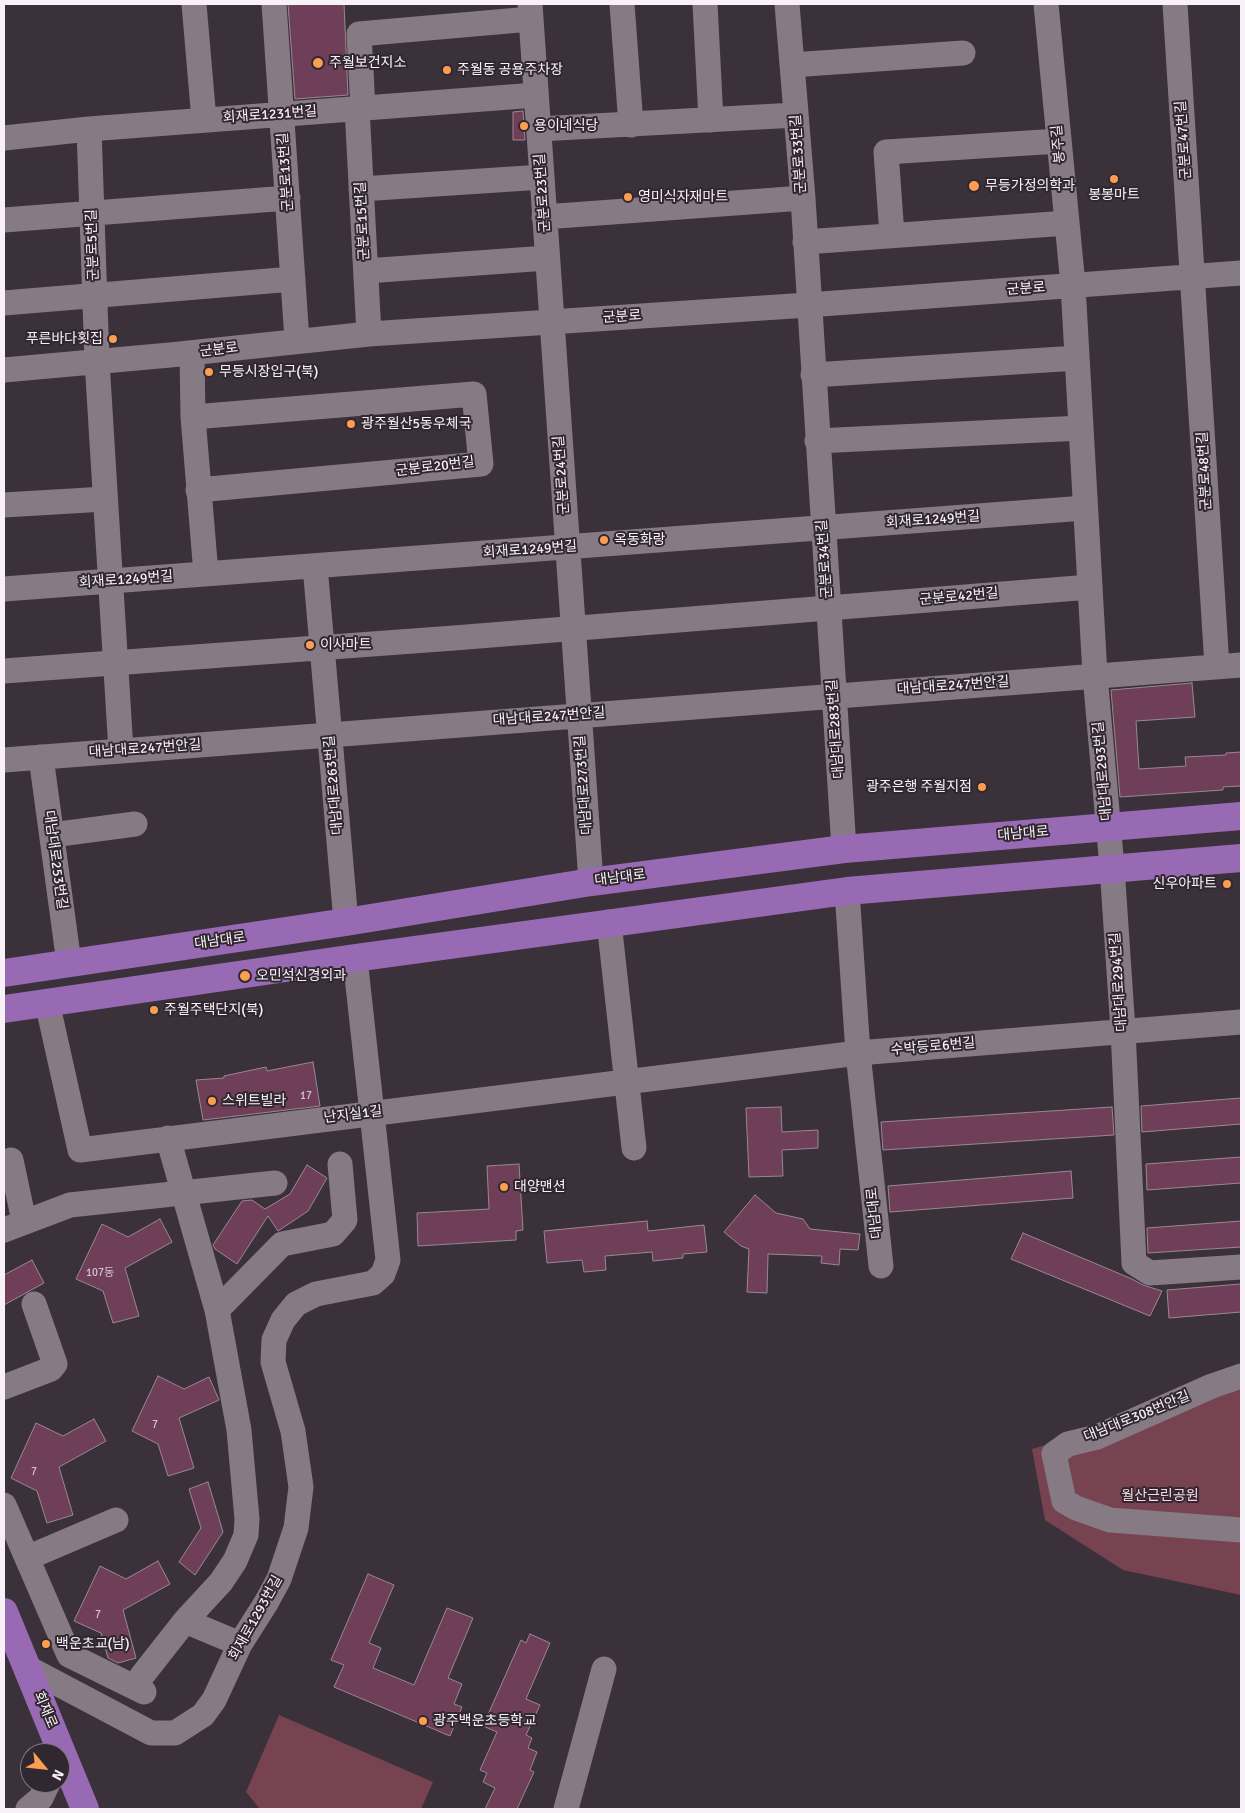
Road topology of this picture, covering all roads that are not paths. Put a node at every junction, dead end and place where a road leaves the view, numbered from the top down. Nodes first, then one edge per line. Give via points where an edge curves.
1 (194, 4) edge
2 (274, 4) edge
3 (622, 4) edge
4 (705, 4) edge
5 (787, 4) edge
6 (1046, 4) edge
7 (1175, 4) edge
8 (531, 11) edge
9 (963, 53) dead end
10 (792, 65) junction
11 (536, 95) junction
12 (360, 108) junction
13 (282, 114) junction
14 (796, 115) junction
15 (204, 120) junction
16 (711, 120) junction
17 (631, 125) junction
18 (89, 128) junction
19 (539, 129) junction
20 (4, 138) edge
21 (1059, 141) junction
22 (542, 177) junction
23 (361, 189) junction
24 (288, 198) junction
25 (803, 198) junction
26 (92, 213) junction
27 (544, 217) junction
28 (4, 220) edge
29 (1067, 223) junction
30 (892, 235) junction
31 (805, 242) junction
32 (547, 258) junction
33 (366, 271) junction
34 (1241, 272) edge
35 (1193, 276) junction
36 (293, 279) junction
37 (1073, 285) junction
38 (94, 294) junction
39 (4, 303) edge
40 (808, 305) junction
41 (551, 322) junction
42 (369, 334) junction
43 (297, 340) junction
44 (192, 353) junction
45 (1077, 358) junction
46 (97, 361) junction
47 (4, 370) edge
48 (813, 375) junction
49 (193, 417) junction
50 (1081, 428) junction
51 (817, 441) junction
52 (198, 490) junction
53 (105, 499) junction
54 (10, 505) edge
55 (1085, 508) junction
56 (823, 528) junction
57 (568, 547) junction
58 (315, 566) junction
59 (206, 574) junction
60 (110, 581) junction
61 (1090, 586) junction
62 (4, 589) edge
63 (828, 608) junction
64 (573, 628) junction
65 (322, 647) junction
66 (116, 662) junction
67 (1241, 664) edge
68 (1217, 666) junction
69 (4, 671) edge
70 (1095, 675) junction
71 (834, 695) junction
72 (579, 715) junction
73 (330, 734) junction
74 (121, 750) junction
75 (41, 757) junction
76 (4, 760) edge
77 (1241, 816) edge
78 (135, 824) dead end
79 (1108, 826) junction
80 (52, 835) junction
81 (844, 849) junction
82 (1241, 858) edge
83 (1112, 867) junction
84 (591, 882) junction
85 (847, 890) junction
86 (346, 922) junction
87 (609, 922) junction
88 (355, 958) junction
89 (70, 963) junction
90 (4, 973) edge
91 (47, 1002) junction
92 (4, 1009) edge
93 (1241, 1022) edge
94 (1123, 1030) junction
95 (858, 1053) junction
96 (626, 1082) junction
97 (373, 1113) junction
98 (168, 1138) junction
99 (634, 1148) dead end
100 (11, 1160) dead end
101 (340, 1164) dead end
102 (274, 1183) dead end
103 (183, 1193) junction
104 (14, 1225) edge
105 (881, 1266) dead end
106 (1241, 1267) edge
107 (34, 1304) dead end
108 (217, 1310) junction
109 (1241, 1376) edge
110 (4, 1387) edge
111 (4, 1505) edge
112 (116, 1520) dead end
113 (1241, 1530) edge
114 (27, 1558) junction
115 (4, 1612) edge
116 (185, 1621) junction
117 (240, 1644) junction
118 (28, 1668) junction
119 (604, 1669) dead end
120 (57, 1743) edge
121 (70, 1774) edge
122 (43, 1793) edge
123 (28, 1809) edge
124 (85, 1809) edge
125 (566, 1809) edge

1 - 15 street
2 - 13 street, 군분로13번길
3 - 17 street
4 - 16 street
5 - 10 street, 군분로33번길
6 - 21 street, 봉주길
7 - 35 street, 군분로47번길
8 - 11 street, 군분로23번길
8 - 12 street, 군분로15번길 via 359,34
9 - 10 street
10 - 14 street, 군분로33번길
11 - 12 street, 회재로1231번길
11 - 19 street, 군분로23번길
12 - 13 street, 회재로1231번길
12 - 23 street, 군분로15번길
13 - 15 street, 회재로1231번길
13 - 24 street, 군분로13번길
14 - 16 street
14 - 25 street, 군분로33번길
15 - 18 street, 회재로1231번길
16 - 17 street
17 - 19 street
18 - 20 street, 회재로1231번길
18 - 26 street, 군분로5번길
19 - 22 street, 군분로23번길
21 - 29 street, 봉주길
21 - 30 street via 886,152
22 - 23 street
22 - 27 street, 군분로23번길
23 - 33 street, 군분로15번길
24 - 26 street
24 - 36 street, 군분로13번길
25 - 27 street
25 - 31 street, 군분로33번길
26 - 28 street
26 - 38 street, 군분로5번길
27 - 32 street, 군분로23번길
29 - 30 street
29 - 37 street, 봉주길
30 - 31 street
31 - 40 street, 군분로33번길
32 - 33 street
32 - 41 street, 군분로23번길
33 - 42 street, 군분로15번길
34 - 35 street, 군분로
35 - 37 street, 군분로
35 - 68 street, 군분로48번길
36 - 38 street
36 - 43 street, 군분로13번길
37 - 40 street, 군분로
37 - 45 street
38 - 39 street
38 - 46 street, 군분로5번길
40 - 41 street, 군분로
40 - 48 street, 군분로34번길
41 - 42 street, 군분로
41 - 57 street, 군분로24번길
42 - 43 street, 군분로
43 - 44 street, 군분로
44 - 46 street, 군분로
44 - 49 street
45 - 48 street
45 - 50 street
46 - 47 street, 군분로
46 - 53 street, 군분로5번길
48 - 51 street, 군분로34번길
49 - 52 street
49 - 52 street, 군분로20번길 via 474,394 481,464
50 - 51 street
50 - 55 street
51 - 56 street, 군분로34번길
52 - 59 street
53 - 54 street
53 - 60 street, 군분로5번길
55 - 56 street, 회재로1249번길
55 - 61 street
56 - 57 street, 회재로1249번길
56 - 63 street, 군분로34번길
57 - 58 street, 회재로1249번길
57 - 64 street, 군분로24번길
58 - 59 street, 회재로1249번길
58 - 65 street, 대남대로263번길
59 - 60 street, 회재로1249번길
60 - 62 street, 회재로1249번길
60 - 66 street, 군분로5번길
61 - 63 street, 군분로42번길
61 - 70 street
63 - 64 street, 군분로34번길
63 - 71 street, 대남대로283번길
64 - 65 street
64 - 72 street, 대남대로273번길
65 - 66 street
65 - 73 street, 대남대로263번길
66 - 69 street
66 - 74 street, 군분로5번길
67 - 68 street, 대남대로247번안길
68 - 70 street, 대남대로247번안길
70 - 71 street, 대남대로247번안길
70 - 79 street, 대남대로293번길
71 - 72 street, 대남대로247번안길
71 - 81 street, 대남대로283번길
72 - 73 street, 대남대로247번안길
72 - 84 street, 대남대로273번길
73 - 74 street, 대남대로247번안길
73 - 86 street, 대남대로263번길
74 - 75 street, 대남대로247번안길
75 - 76 street, 대남대로247번안길
75 - 80 street, 대남대로253번길
77 - 79 main road, 대남대로
78 - 80 street
79 - 81 main road, 대남대로
79 - 83 street, 대남대로293번길
80 - 89 street, 대남대로253번길
81 - 84 main road, 대남대로
82 - 83 main road
83 - 85 main road
83 - 94 street, 대남대로294번길
84 - 86 main road, 대남대로
85 - 87 main road
85 - 95 street, 대남대로
86 - 89 main road, 대남대로
87 - 88 main road
87 - 96 street
88 - 91 main road
88 - 97 street
89 - 90 main road, 대남대로
91 - 92 main road
91 - 98 street, 난지실1길 via 80,1150
93 - 94 street, 수박등로6번길
94 - 95 street, 수박등로6번길
94 - 106 street, 대남대로294번길 via 1134,1263 1150,1272
95 - 96 street, 수박등로6번길
95 - 105 street, 대남대로
96 - 97 street, 난지실1길
96 - 99 street
97 - 98 street, 난지실1길
97 - 117 street, 회재로1293번길 via 388,1260 383,1274 373,1283 316,1294 296,1304 283,1320 274,1340 273,1362 293,1431 301,1487 296,1528 288,1554 266,1603
98 - 103 street
100 - 104 street
101 - 108 street via 345,1220 332,1234 282,1244
102 - 103 street
103 - 104 street via 70,1205
103 - 108 street
107 - 110 street via 56,1364 51,1370
108 - 116 street via 239,1430 246,1535 221,1582
109 - 113 street, 대남대로308번안길 via 1097,1436 1068,1444 1054,1454 1064,1501 1076,1508 1110,1520
111 - 114 street
112 - 114 street
114 - 116 street via 69,1655 143,1684
115 - 118 main road, 회재로
116 - 117 street
117 - 118 street, 회재로1293번길 via 214,1700 203,1714 175,1732 163,1734 152,1733
118 - 120 main road, 회재로
119 - 125 street
121 - 124 main road, 회재로
122 - 123 street

